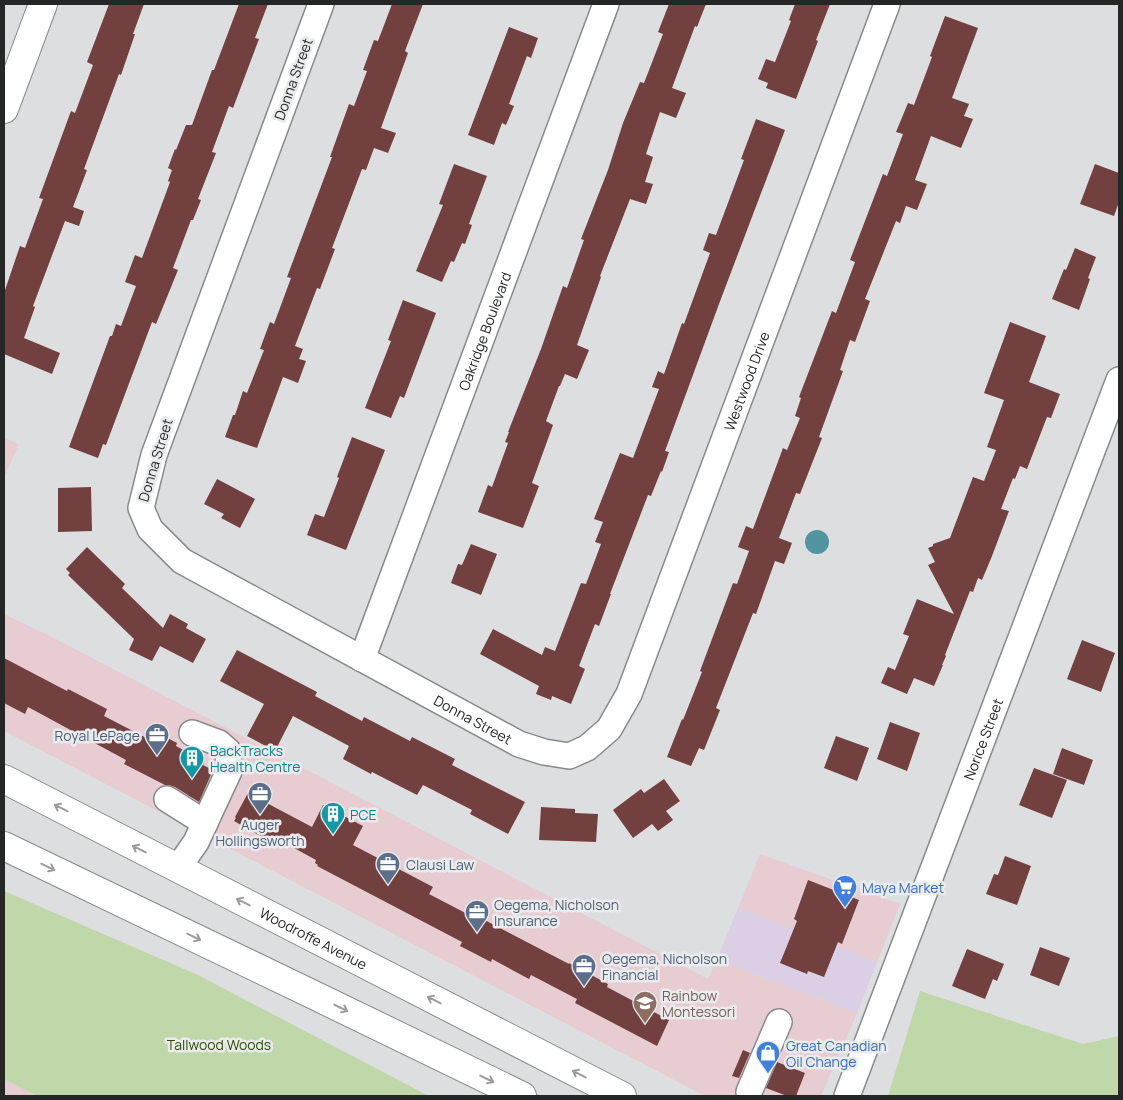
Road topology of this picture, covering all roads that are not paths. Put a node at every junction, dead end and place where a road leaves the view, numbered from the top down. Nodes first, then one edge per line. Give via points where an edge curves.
1 (43, 4) edge
2 (321, 4) edge
3 (606, 4) edge
4 (887, 4) edge
5 (4, 109) edge
6 (1119, 380) edge
7 (362, 659) junction
8 (192, 734) dead end
9 (589, 747) joint
10 (4, 779) edge
11 (167, 799) dead end
12 (205, 823) junction
13 (4, 846) edge
14 (178, 868) junction
15 (779, 1023) dead end
16 (751, 1092) edge
17 (522, 1096) edge
18 (622, 1096) edge
19 (847, 1096) edge

1 - 5 main road
2 - 7 street, Donna Street via 154,455 141,508 150,529 182,561
3 - 7 street, Oakridge Boulevard
4 - 9 street, Westwood Drive via 629,694 609,729
6 - 19 street, Norice Street
7 - 9 street, Donna Street via 520,744 569,756
8 - 12 street via 228,751 230,771
14 -> 10 main road, Woodroffe Avenue
11 - 12 street
12 - 14 street
13 -> 17 main road
18 -> 14 main road, Woodroffe Avenue
15 - 16 street

